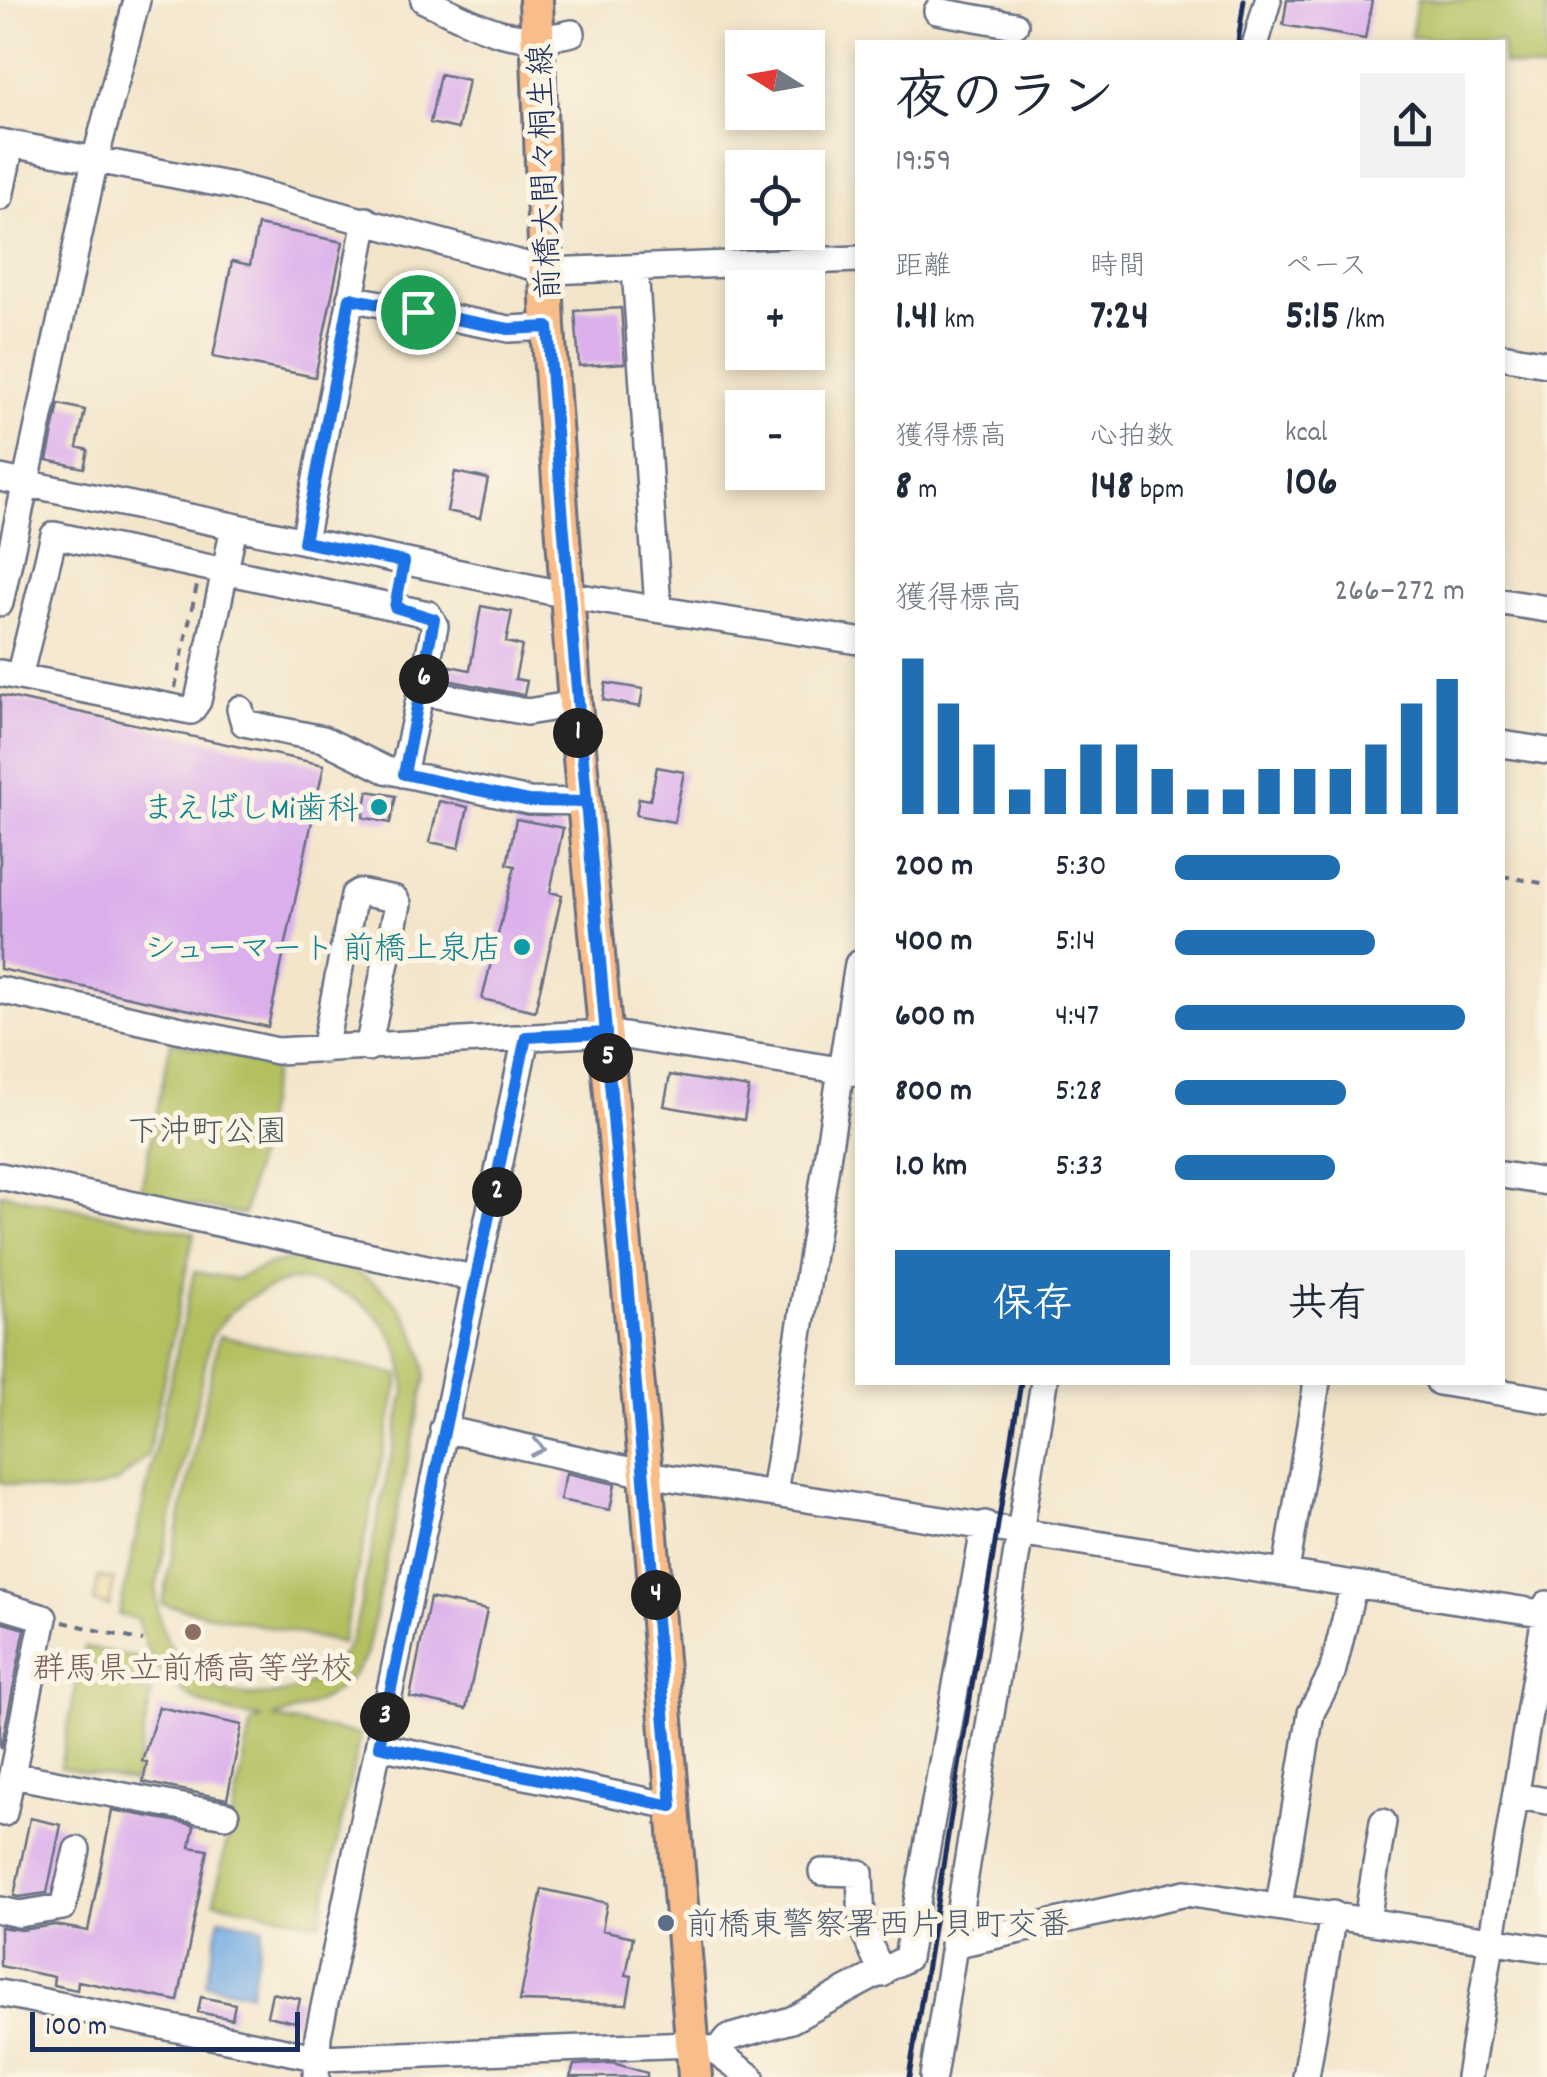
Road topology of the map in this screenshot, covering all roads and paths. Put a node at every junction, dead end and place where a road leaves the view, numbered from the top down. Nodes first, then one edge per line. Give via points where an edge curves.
1 (137, 0) edge
2 (424, 0) edge
3 (536, 0) edge
4 (937, 11) dead end
5 (1016, 23) edge
6 (572, 32) dead end
7 (537, 42) junction
8 (6, 143) edge
9 (95, 160) junction
10 (0, 197) edge
11 (366, 220) junction
12 (855, 259) edge
13 (635, 268) junction
14 (548, 270) junction
15 (350, 298) junction
16 (548, 327) junction
17 (1505, 357) edge
18 (1547, 364) edge
19 (13, 481) edge
20 (234, 527) junction
21 (304, 542) junction
22 (404, 562) junction
23 (213, 569) junction
24 (567, 595) junction
25 (0, 602) edge
26 (1505, 602) edge
27 (395, 607) junction
28 (658, 608) junction
29 (1547, 609) edge
30 (855, 641) edge
31 (10, 675) edge
32 (421, 692) junction
33 (574, 704) junction
34 (171, 709) junction
35 (240, 709) dead end
36 (1505, 744) edge
37 (1547, 751) edge
38 (404, 774) junction
39 (586, 802) junction
40 (1505, 877) edge
41 (1547, 884) edge
42 (0, 990) edge
43 (855, 1000) edge
44 (606, 1033) junction
45 (526, 1037) junction
46 (368, 1048) junction
47 (324, 1050) junction
48 (849, 1072) edge
49 (1505, 1175) edge
50 (0, 1176) edge
51 (1547, 1182) edge
52 (473, 1278) junction
53 (1044, 1385) edge
54 (1317, 1385) edge
55 (1456, 1385) edge
56 (1547, 1400) edge
57 (443, 1429) junction
58 (646, 1474) junction
59 (774, 1493) junction
60 (985, 1524) junction
61 (1021, 1530) junction
62 (1286, 1570) junction
63 (1354, 1584) junction
64 (0, 1605) edge
65 (1546, 1610) edge
66 (44, 1618) junction
67 (144, 1641) dead end
68 (379, 1746) junction
69 (12, 1775) junction
70 (1517, 1796) junction
71 (1547, 1801) edge
72 (672, 1806) junction
73 (226, 1815) dead end
74 (2, 1822) edge
75 (1383, 1822) dead end
76 (78, 1850) dead end
77 (822, 1872) dead end
78 (1279, 1905) junction
79 (0, 1910) edge
80 (1333, 1914) junction
81 (1367, 1920) junction
82 (1493, 1938) junction
83 (953, 1945) junction
84 (1547, 1948) edge
85 (893, 1968) junction
86 (0, 1993) edge
87 (704, 2048) junction
88 (318, 2068) edge
89 (695, 2077) edge
90 (751, 2077) edge
91 (933, 2077) edge
92 (1306, 2077) edge
93 (1469, 2077) edge

1 - 9 street
2 - 7 street via 505,37
3 - 7 main road, 前橋大間々桐生線
4 - 5 street
6 - 7 street
7 - 14 main road, 前橋大間々桐生線
8 - 9 street
8 - 10 street
9 - 11 street
9 - 19 street
11 - 14 street
11 - 15 street
12 - 13 street
13 - 14 street
13 - 28 street
14 - 16 main road, 前橋大間々桐生線
15 - 16 street via 509,329
15 - 21 street
16 - 24 main road, 前橋大間々桐生線
17 - 18 street
19 - 20 street
19 - 25 street
20 - 21 street
20 - 23 street
21 - 22 street
22 - 24 street
22 - 27 street
23 - 27 street
23 - 31 street via 54,535
23 - 34 path
23 - 34 street via 198,700 191,711
24 - 28 street
24 - 33 main road, 前橋大間々桐生線
26 - 29 street
27 - 32 street via 434,619
28 - 30 street
31 - 34 street
32 - 33 street via 527,712
32 - 38 street
33 - 39 main road, 前橋大間々桐生線
35 - 38 street via 244,723 324,739
36 - 37 street
38 - 39 street via 529,801
39 - 44 main road, 前橋大間々桐生線
40 - 41 path
42 - 47 street via 277,1051
43 - 48 street
44 - 45 street
44 - 48 street
44 - 58 main road, 前橋大間々桐生線
45 - 46 street
45 - 52 street via 481,1267
46 - 47 street
46 - 47 street via 398,904 360,892 354,895
48 - 59 street
49 - 51 street
50 - 52 street
52 - 57 street
53 - 61 street
54 - 62 street
55 - 56 street
57 -> 58 street
57 - 68 street
58 - 59 street
58 - 72 main road, 前橋大間々桐生線
59 - 60 street
60 - 61 street
60 - 85 street
61 - 62 street
61 - 83 street
62 - 63 street
63 - 65 street
63 - 78 street via 1332,1673 1311,1713
64 - 66 street
65 - 70 street
66 - 67 path
66 - 69 street
68 - 72 street
68 - 88 street via 318,2036
69 - 73 street
69 - 74 street
70 - 71 street
70 - 82 street
72 - 87 main road, 前橋大間々桐生線
75 - 81 street
76 - 79 street via 63,1908
77 - 85 street via 860,1873 862,1926
78 - 80 street
78 - 83 street via 1174,1893
80 - 81 street
80 - 92 street
81 - 82 street
82 - 84 street
82 - 93 street
83 - 91 street
85 - 87 street via 774,2027
86 - 88 street
87 - 88 street
87 - 89 main road, 前橋大間々桐生線
87 - 90 street

